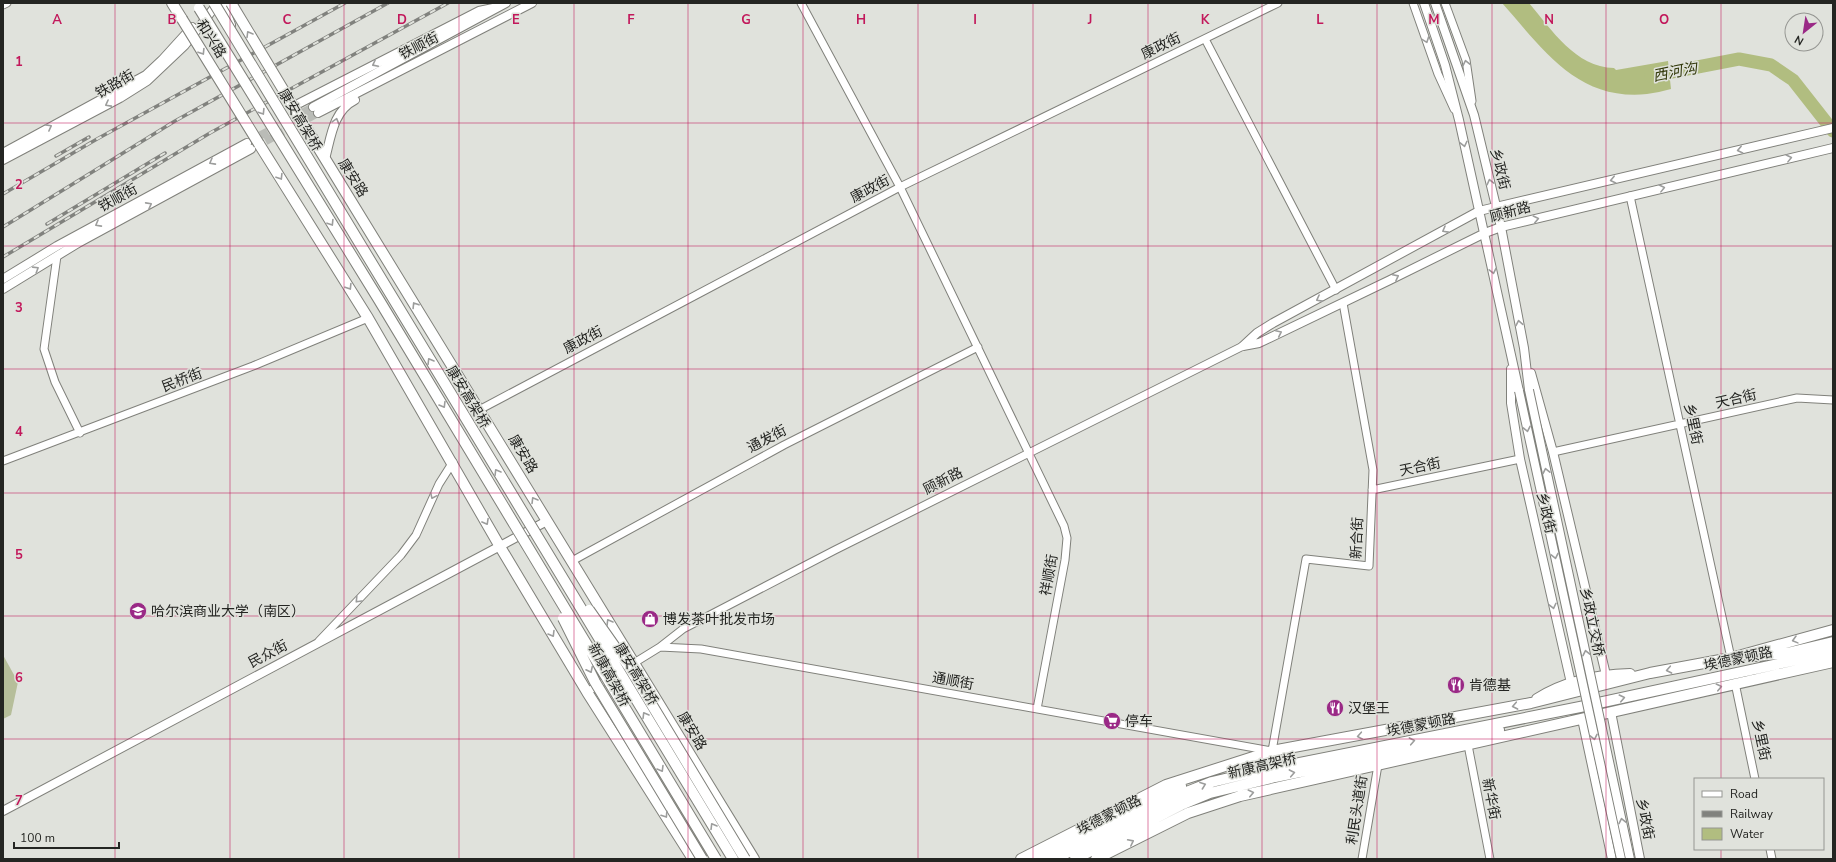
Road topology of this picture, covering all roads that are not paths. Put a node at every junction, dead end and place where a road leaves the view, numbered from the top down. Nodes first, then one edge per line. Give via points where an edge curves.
1 (7, 3) edge
2 (172, 3) edge
3 (177, 3) edge
4 (196, 3) edge
5 (213, 3) edge
6 (218, 3) edge
7 (222, 3) edge
8 (231, 3) edge
9 (506, 3) edge
10 (532, 3) edge
11 (801, 3) edge
12 (1278, 3) edge
13 (1413, 3) edge
14 (1424, 3) edge
15 (1435, 3) edge
16 (1445, 3) edge
17 (3, 5) edge
18 (498, 7) junction
19 (503, 17) junction
20 (182, 19) junction
21 (1205, 39) junction
22 (237, 41) junction
23 (294, 106) junction
24 (1474, 115) junction
25 (1459, 120) junction
26 (1833, 128) edge
27 (252, 145) junction
28 (1833, 148) edge
29 (3, 153) edge
30 (325, 159) junction
31 (3, 160) edge
32 (900, 187) junction
33 (1630, 196) junction
34 (1496, 207) junction
35 (1479, 211) junction
36 (1501, 227) junction
37 (1485, 233) junction
38 (57, 256) junction
39 (3, 279) edge
40 (3, 289) edge
41 (1336, 290) junction
42 (1343, 303) junction
43 (368, 318) junction
44 (1243, 346) junction
45 (978, 347) junction
46 (1510, 348) junction
47 (1524, 348) junction
48 (1529, 390) joint
49 (1519, 391) joint
50 (1833, 400) edge
51 (480, 410) junction
52 (1680, 425) junction
53 (80, 433) junction
54 (1028, 452) junction
55 (1552, 452) junction
56 (1520, 459) junction
57 (3, 461) edge
58 (453, 462) junction
59 (1372, 490) junction
60 (510, 494) junction
61 (500, 500) junction
62 (547, 521) junction
63 (499, 545) junction
64 (572, 561) junction
65 (1833, 630) edge
66 (320, 641) junction
67 (1833, 642) edge
68 (660, 647) junction
69 (1833, 652) edge
70 (1807, 654) junction
71 (1731, 658) junction
72 (1833, 662) edge
73 (634, 663) junction
74 (1739, 672) junction
75 (1791, 672) junction
76 (1650, 674) junction
77 (1606, 675) junction
78 (1571, 683) junction
79 (1735, 683) junction
80 (587, 692) junction
81 (1531, 704) junction
82 (1580, 707) junction
83 (1037, 709) junction
84 (1611, 712) junction
85 (1582, 719) junction
86 (1467, 742) junction
87 (1272, 752) junction
88 (1378, 765) junction
89 (1200, 775) junction
90 (1755, 778) edge
91 (3, 811) edge
92 (693, 859) edge
93 (702, 859) edge
94 (716, 859) edge
95 (733, 859) edge
96 (745, 859) edge
97 (754, 859) edge
98 (1022, 859) edge
99 (1039, 859) edge
100 (1055, 859) edge
101 (1075, 859) edge
102 (1096, 859) edge
103 (1362, 859) edge
104 (1490, 859) edge
105 (1612, 859) edge
106 (1621, 859) edge
107 (1630, 859) edge
108 (1640, 859) edge

1 - 17 street
2 - 20 highway, 和兴路
3 - 20 highway
4 -> 61 highway, 康安高架桥, bridge
5 - 22 highway, bridge
29 -> 5 main road, 铁路街 via 146,75
6 -> 31 main road, 铁路街 via 185,45 147,81
7 - 22 highway, bridge
23 -> 8 highway, 康安路, bridge
9 - 18 main road, 铁顺街
10 - 19 main road, 铁顺街
11 - 32 street, 祥顺街
12 - 21 street, 康政街
13 -> 25 street, 乡政街 via 1438,74
14 - 25 main road, 乡政街 via 1445,65
15 - 24 main road, 乡政街
24 -> 16 street, 乡政街 via 1466,60
18 - 19 main road, 铁顺街 via 316,110
18 -> 23 main road via 479,11
30 -> 19 main road via 338,114 346,104 490,28
20 -> 27 highway, 和兴路, bridge via 225,89
21 - 32 street, 康政街
21 - 41 street
60 -> 22 highway, 康安高架桥, bridge
23 - 30 highway, 康安路, bridge
34 -> 24 main road, 乡政街
25 -> 35 main road, 乡政街
26 -> 34 main road, 顾新路
38 -> 27 main road
27 -> 39 main road, 铁顺街 via 57,246
27 -> 43 highway
33 -> 28 main road, 顾新路
51 -> 30 highway, 康安路
32 - 45 street, 祥顺街
32 - 51 street, 康政街
36 -> 33 main road, 顾新路
33 - 52 street, 乡里街
34 - 35 main road, 顾新路
34 - 36 main road, 乡政街
35 - 37 main road, 乡政街
35 -> 41 main road, 顾新路
36 - 37 main road, 顾新路
47 -> 36 main road, 乡政街
42 -> 37 main road, 顾新路
37 -> 46 main road, 乡政街
40 -> 38 main road
38 - 53 street via 44,349 55,382
41 -> 44 main road, 顾新路 via 1257,333
44 -> 42 main road, 顾新路 via 1259,342
42 - 59 street, 新合街 via 1373,470
43 - 53 street, 民桥街
43 - 58 highway
44 - 54 street, 顾新路
45 - 54 street, 祥顺街
45 - 64 street, 通发街 via 784,445
46 - 49 main road, 乡政街
46 - 56 main road, 乡政街 via 1511,403
47 - 48 main road, 乡政街
47 - 55 main road, 乡政街
107 -> 48 main road, 乡政立交桥, bridge
49 -> 106 main road, 乡政立交桥, bridge
50 - 52 street, 天合街 via 1797,398
62 -> 51 highway, 康安路
52 - 55 street, 天合街
52 - 71 street, 乡里街
53 - 57 street, 民桥街
54 - 68 street, 顾新路 via 683,629
54 - 83 street, 祥顺街 via 1064,526 1067,538
55 - 77 main road, 乡政街
56 - 59 street, 天合街
56 -> 78 main road, 乡政街
58 -> 63 highway
58 -> 66 street via 438,484 416,535 401,555
59 - 87 street, 新合街 via 1369,566 1306,558
95 -> 60 highway, 康安高架桥, bridge
60 - 96 highway, bridge via 548,545 628,667
61 -> 93 highway, 新康高架桥, bridge via 529,560 565,620 595,682
61 -> 94 highway, 康安高架桥, bridge
62 - 63 main road, 民众街
62 - 64 highway, 康安路
63 - 66 main road, 民众街
63 -> 80 highway
73 -> 64 highway, 康安路
65 -> 71 highway, 埃德蒙顿路
66 - 91 main road, 民众街
67 - 70 highway
68 - 73 street
68 - 83 street, 通顺街 via 701,649
69 - 70 highway
70 - 71 highway, 埃德蒙顿路 via 1787,653
70 - 74 highway, 埃德蒙顿路
71 -> 76 highway, 埃德蒙顿路
72 - 75 highway, 埃德蒙顿路
73 - 80 street
73 - 97 highway, 康安路
74 - 75 highway
82 -> 74 highway, 埃德蒙顿路
75 - 79 highway, 埃德蒙顿路
76 - 77 highway
76 - 81 highway, 埃德蒙顿路
77 - 78 highway
78 - 81 highway via 1552,690
84 -> 79 highway, 埃德蒙顿路
79 - 90 street, 乡里街
80 -> 92 highway
81 -> 87 highway, 埃德蒙顿路
82 - 86 highway
100 -> 82 highway, 埃德蒙顿路 via 1179,795 1212,782
83 - 87 street, 通顺街
84 - 85 highway, 埃德蒙顿路
84 - 108 main road, 乡政街
85 - 86 highway, 埃德蒙顿路
85 - 105 main road
86 - 88 highway, 埃德蒙顿路
101 -> 86 highway, 新康高架桥 via 1180,805 1210,793 1275,777
86 - 104 street, 新华街
87 - 89 highway, 埃德蒙顿路
102 -> 88 highway, 埃德蒙顿路 via 1188,813 1240,796
88 - 103 street, 利民头道街
89 - 98 highway, 埃德蒙顿路 via 1166,785
89 - 99 highway, 埃德蒙顿路

